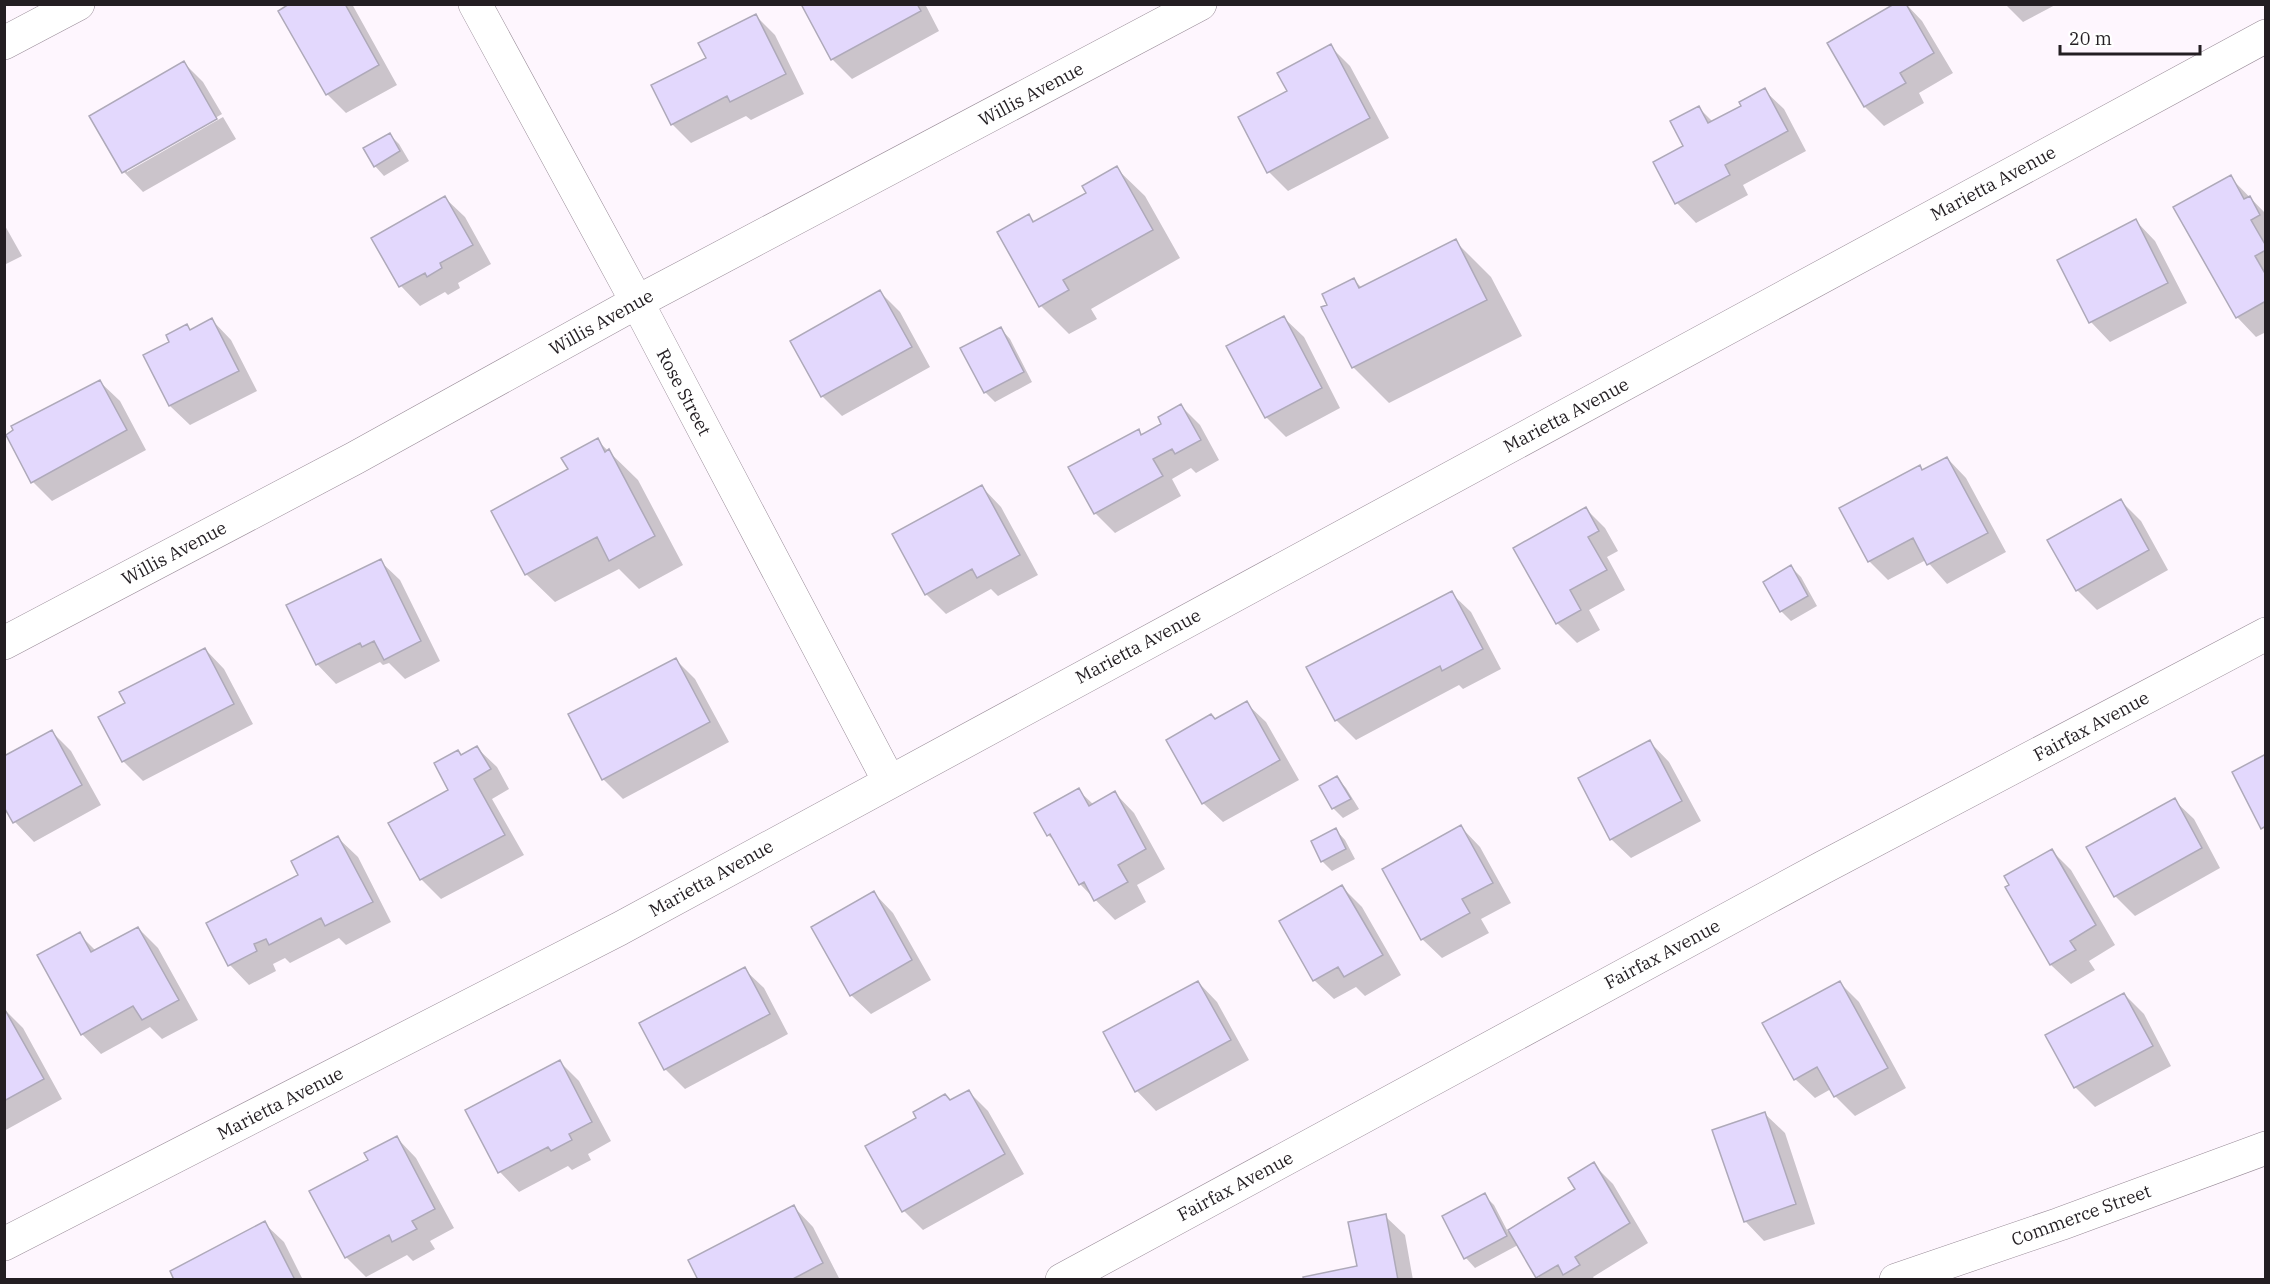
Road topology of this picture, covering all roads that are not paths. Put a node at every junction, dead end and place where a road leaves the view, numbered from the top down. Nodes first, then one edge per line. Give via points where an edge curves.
1 (78, 4) edge
2 (475, 4) edge
3 (1200, 4) edge
4 (2265, 36) edge
5 (4, 43) edge
6 (637, 302) junction
7 (2265, 634) edge
8 (4, 643) edge
9 (889, 781) junction
10 (2265, 1148) edge
11 (4, 1244) edge
12 (1062, 1280) edge
13 (1896, 1280) edge

1 - 5 street
2 - 6 street, Rose Street
3 - 6 street, Willis Avenue
4 - 9 street, Marietta Avenue
6 - 8 street, Willis Avenue via 355,458
6 - 9 street, Rose Street
7 - 12 street, Fairfax Avenue via 1822,868
9 - 11 street, Marietta Avenue via 619,929
10 - 13 street, Commerce Street

